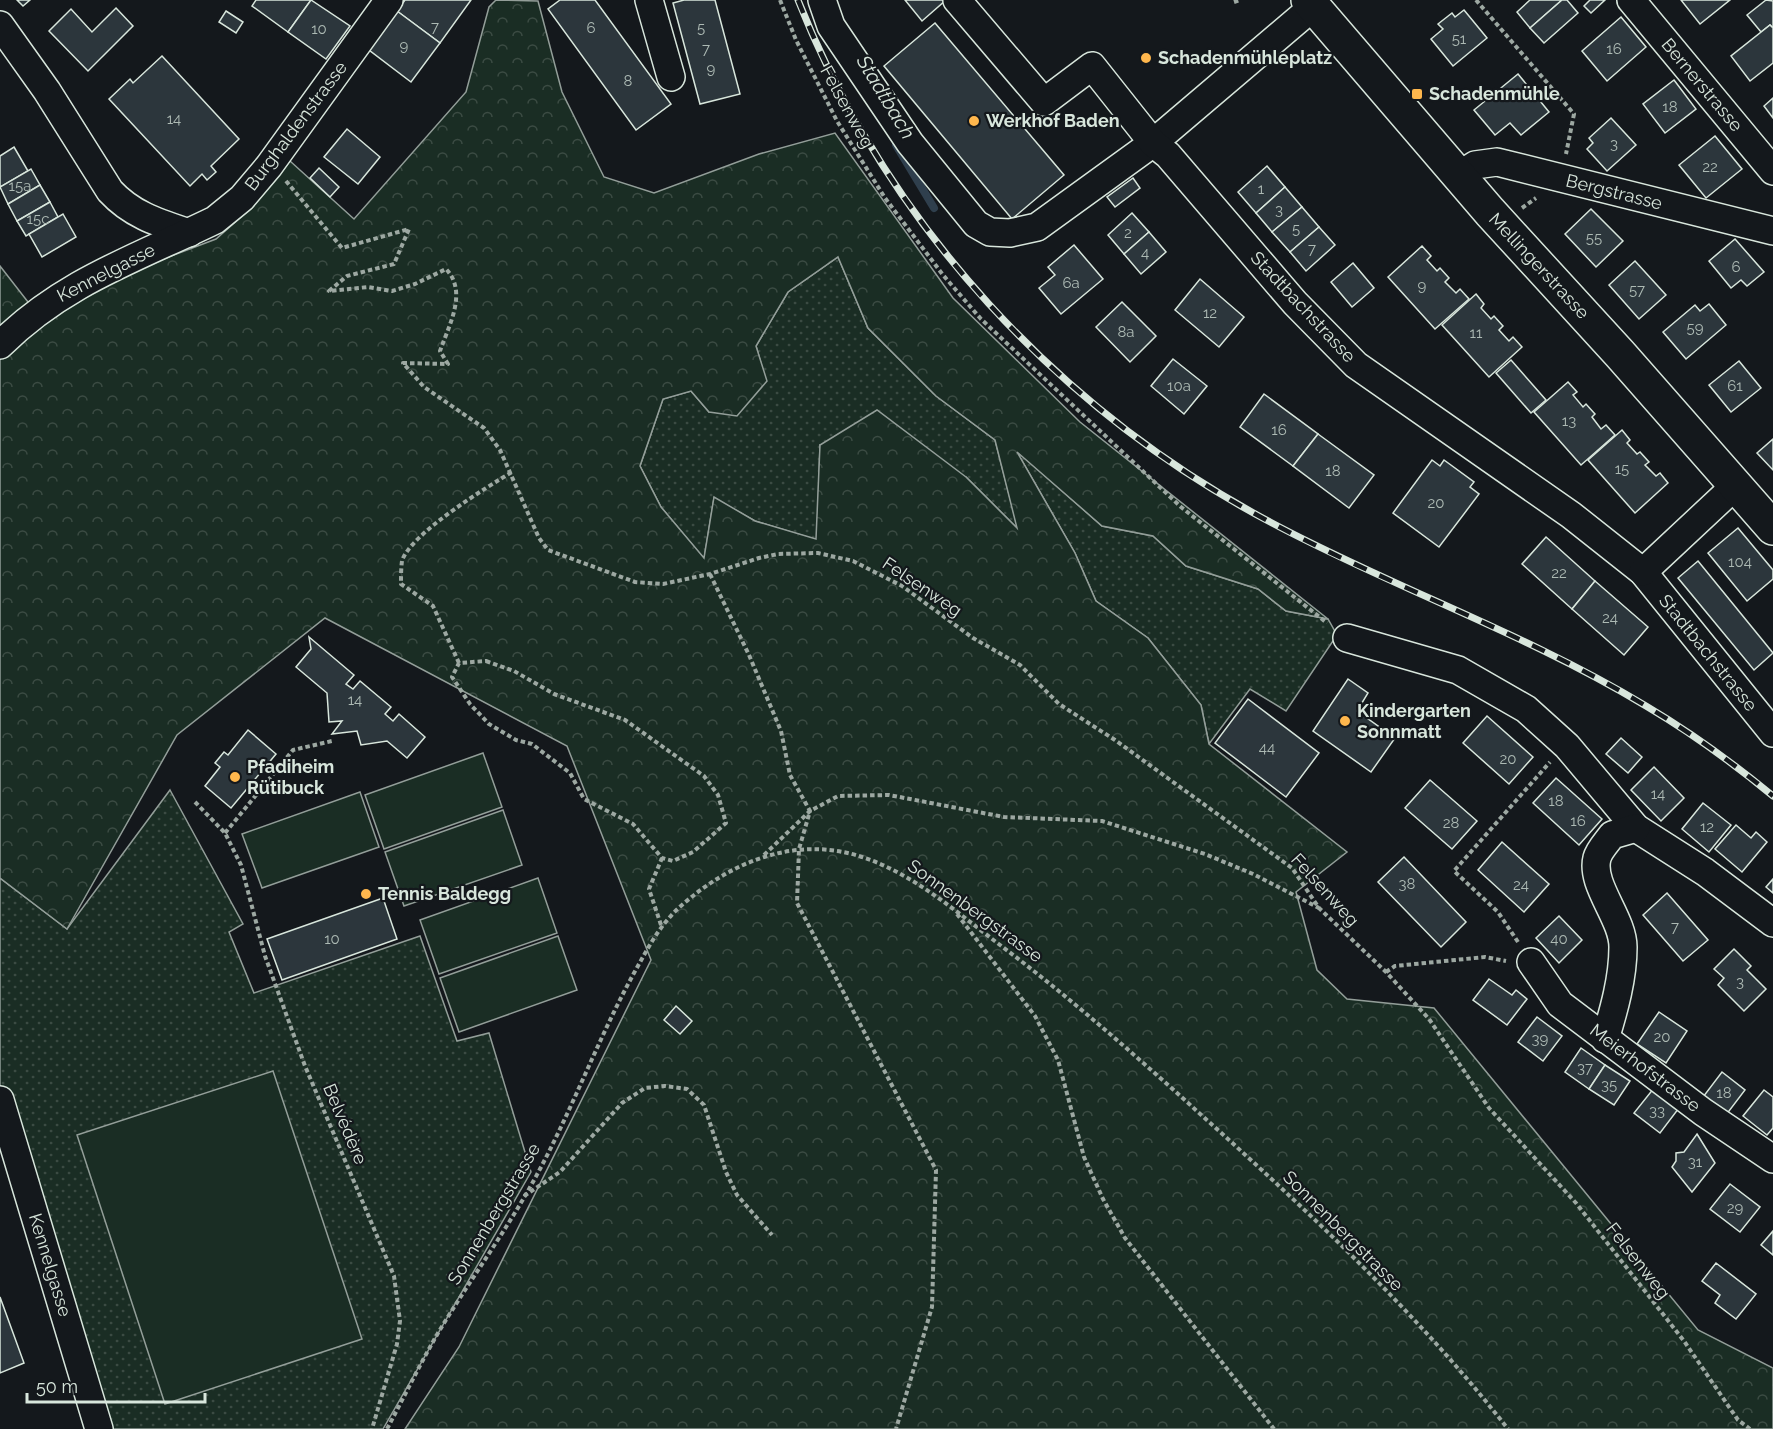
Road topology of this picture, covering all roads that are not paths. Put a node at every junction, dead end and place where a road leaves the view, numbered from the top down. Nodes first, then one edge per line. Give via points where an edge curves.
1 (389, 0) edge
2 (649, 0) edge
3 (822, 0) edge
4 (957, 0) edge
5 (1631, 0) edge
6 (1311, 3) edge
7 (0, 25) edge
8 (671, 76) dead end
9 (1153, 143) junction
10 (1773, 171) edge
11 (1458, 176) junction
12 (1773, 231) edge
13 (189, 233) junction
14 (0, 345) edge
15 (1735, 486) junction
16 (1773, 528) edge
17 (1643, 572) junction
18 (1347, 638) road end
19 (1773, 733) edge
20 (1636, 828) junction
21 (1773, 923) edge
22 (1531, 962) road end
23 (1605, 1039) junction
24 (0, 1100) edge
25 (1773, 1160) edge
26 (99, 1429) edge

1 - 13 street, Burghaldenstrasse via 269,166 229,210
2 - 8 street
3 - 9 street via 831,26 910,143 976,224 990,232 1010,233 1037,227
4 - 9 street, Stadtbachstrasse via 1044,102 1092,66
5 - 10 street, Bernerstrasse
6 - 9 street
6 - 11 main road, Mellingerstrasse
7 - 13 street via 120,202 144,217
9 - 17 street, Stadtbachstrasse via 1168,155 1295,303 1356,365 1571,515
11 - 12 street, Bergstrasse via 1475,165 1497,162
11 - 15 main road, Mellingerstrasse
13 - 14 street, Kennelgasse via 106,269 69,290 39,310
15 - 16 main road, Mellingerstrasse
15 - 17 street
17 - 19 street, Stadtbachstrasse
18 - 20 street via 1458,670 1526,709 1567,746
20 - 21 street via 1706,872
20 - 23 street via 1612,835 1596,859 1599,879 1623,945 1615,1006
22 - 23 street, Meierhofstrasse via 1560,1004
23 - 25 street, Meierhofstrasse
24 - 26 street, Kennelgasse

